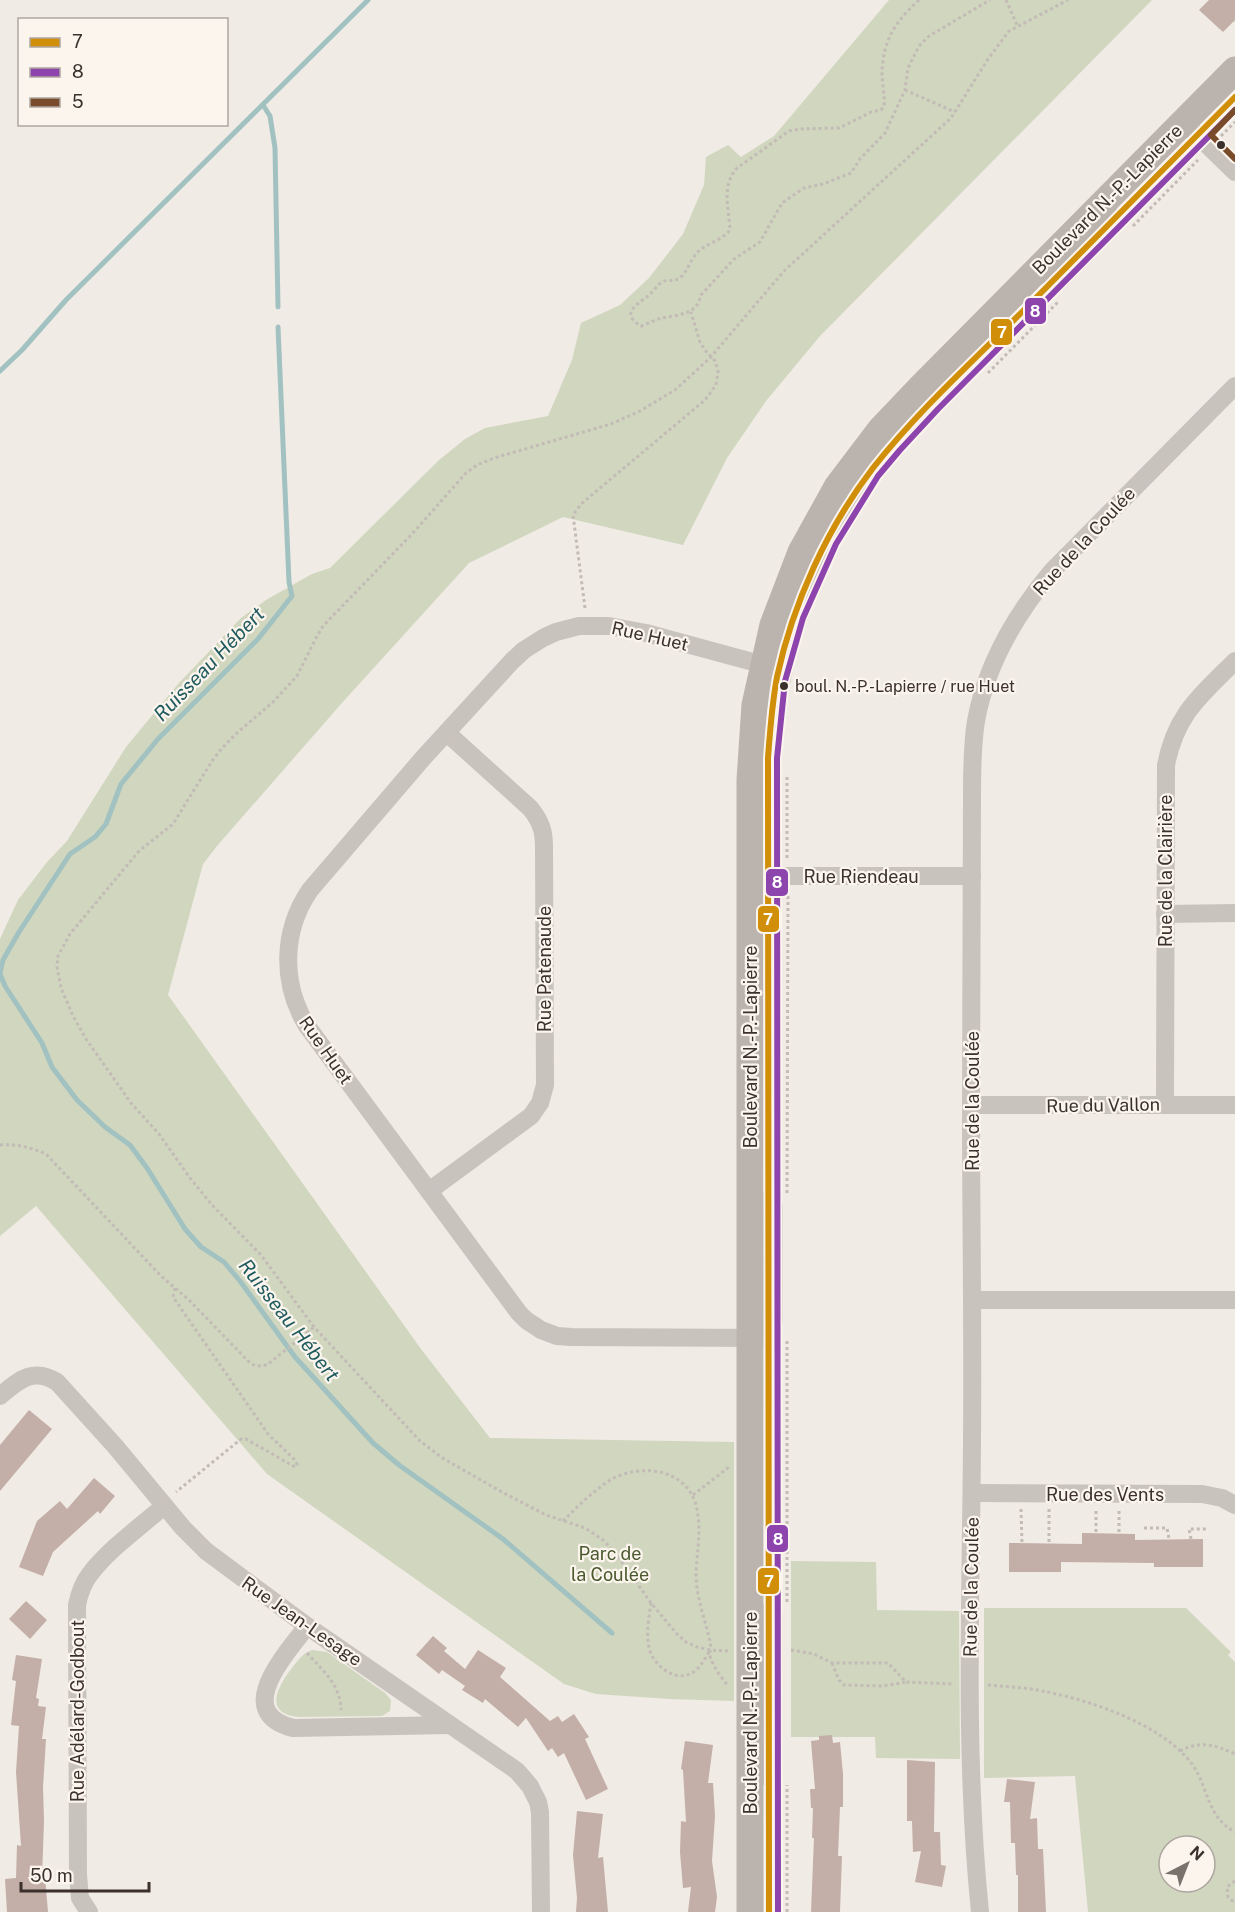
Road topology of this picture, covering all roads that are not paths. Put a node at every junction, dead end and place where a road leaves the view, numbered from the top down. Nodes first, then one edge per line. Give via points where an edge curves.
1 (1235, 70) edge
2 (1235, 97) edge
3 (1202, 130) junction
4 (1235, 172) edge
5 (1235, 386) edge
6 (1235, 661) edge
7 (771, 667) junction
8 (447, 733) junction
9 (769, 870) junction
10 (972, 876) junction
11 (1235, 913) edge
12 (1165, 914) junction
13 (1165, 1104) junction
14 (971, 1105) junction
15 (1235, 1105) edge
16 (429, 1191) junction
17 (973, 1300) junction
18 (1235, 1300) edge
19 (769, 1337) junction
20 (0, 1396) edge
21 (972, 1493) junction
22 (168, 1500) junction
23 (1235, 1505) edge
24 (307, 1626) junction
25 (450, 1725) junction
26 (89, 1912) edge
27 (541, 1912) edge
28 (750, 1912) edge
29 (769, 1912) edge
30 (980, 1912) edge

1 - 3 street, Boulevard N.-P.-Lapierre
2 - 3 street, Boulevard N.-P.-Lapierre
3 - 4 street
3 - 7 street, Boulevard N.-P.-Lapierre via 920,388 859,456 801,552 772,625
5 - 10 street, Rue de la Coulée via 1052,571 1011,628 976,721
6 - 12 street, Rue de la Clairière via 1203,692 1173,736 1165,786
7 - 8 street, Rue Huet via 627,628 579,626 556,632 524,650
7 - 9 street, Boulevard N.-P.-Lapierre
8 - 16 street, Rue Patenaude via 530,808 542,827 545,1085 540,1104 526,1121
8 - 16 street, Rue Huet via 309,890 297,910 287,952 294,1000 301,1017
9 - 10 street, Rue Riendeau
9 - 19 street, Boulevard N.-P.-Lapierre
10 - 14 street, Rue de la Coulée
11 - 12 street
12 - 13 street, Rue de la Clairière
13 - 14 street, Rue du Vallon
13 - 15 street, Rue du Vallon
14 - 17 street, Rue de la Coulée
16 - 19 street, Rue Huet via 519,1313 540,1330 571,1337
17 - 18 street
17 - 21 street, Rue de la Coulée
19 - 28 street, Boulevard N.-P.-Lapierre
19 - 29 street, Boulevard N.-P.-Lapierre
20 - 22 street, Rue Jean-Lesage via 27,1376 54,1380
21 - 23 street, Rue des Vents via 1203,1494
21 - 30 street, Rue de la Coulée via 970,1782
22 - 24 street, Rue Jean-Lesage via 206,1551
22 - 26 street, Rue Adélard-Godbout via 89,1575 77,1605 78,1875 80,1898
24 - 25 street, Rue Jean-Lesage
24 - 25 street via 265,1689 267,1709 279,1722 293,1728
25 - 27 street, Rue Jean-Lesage via 517,1771 535,1794 540,1812

